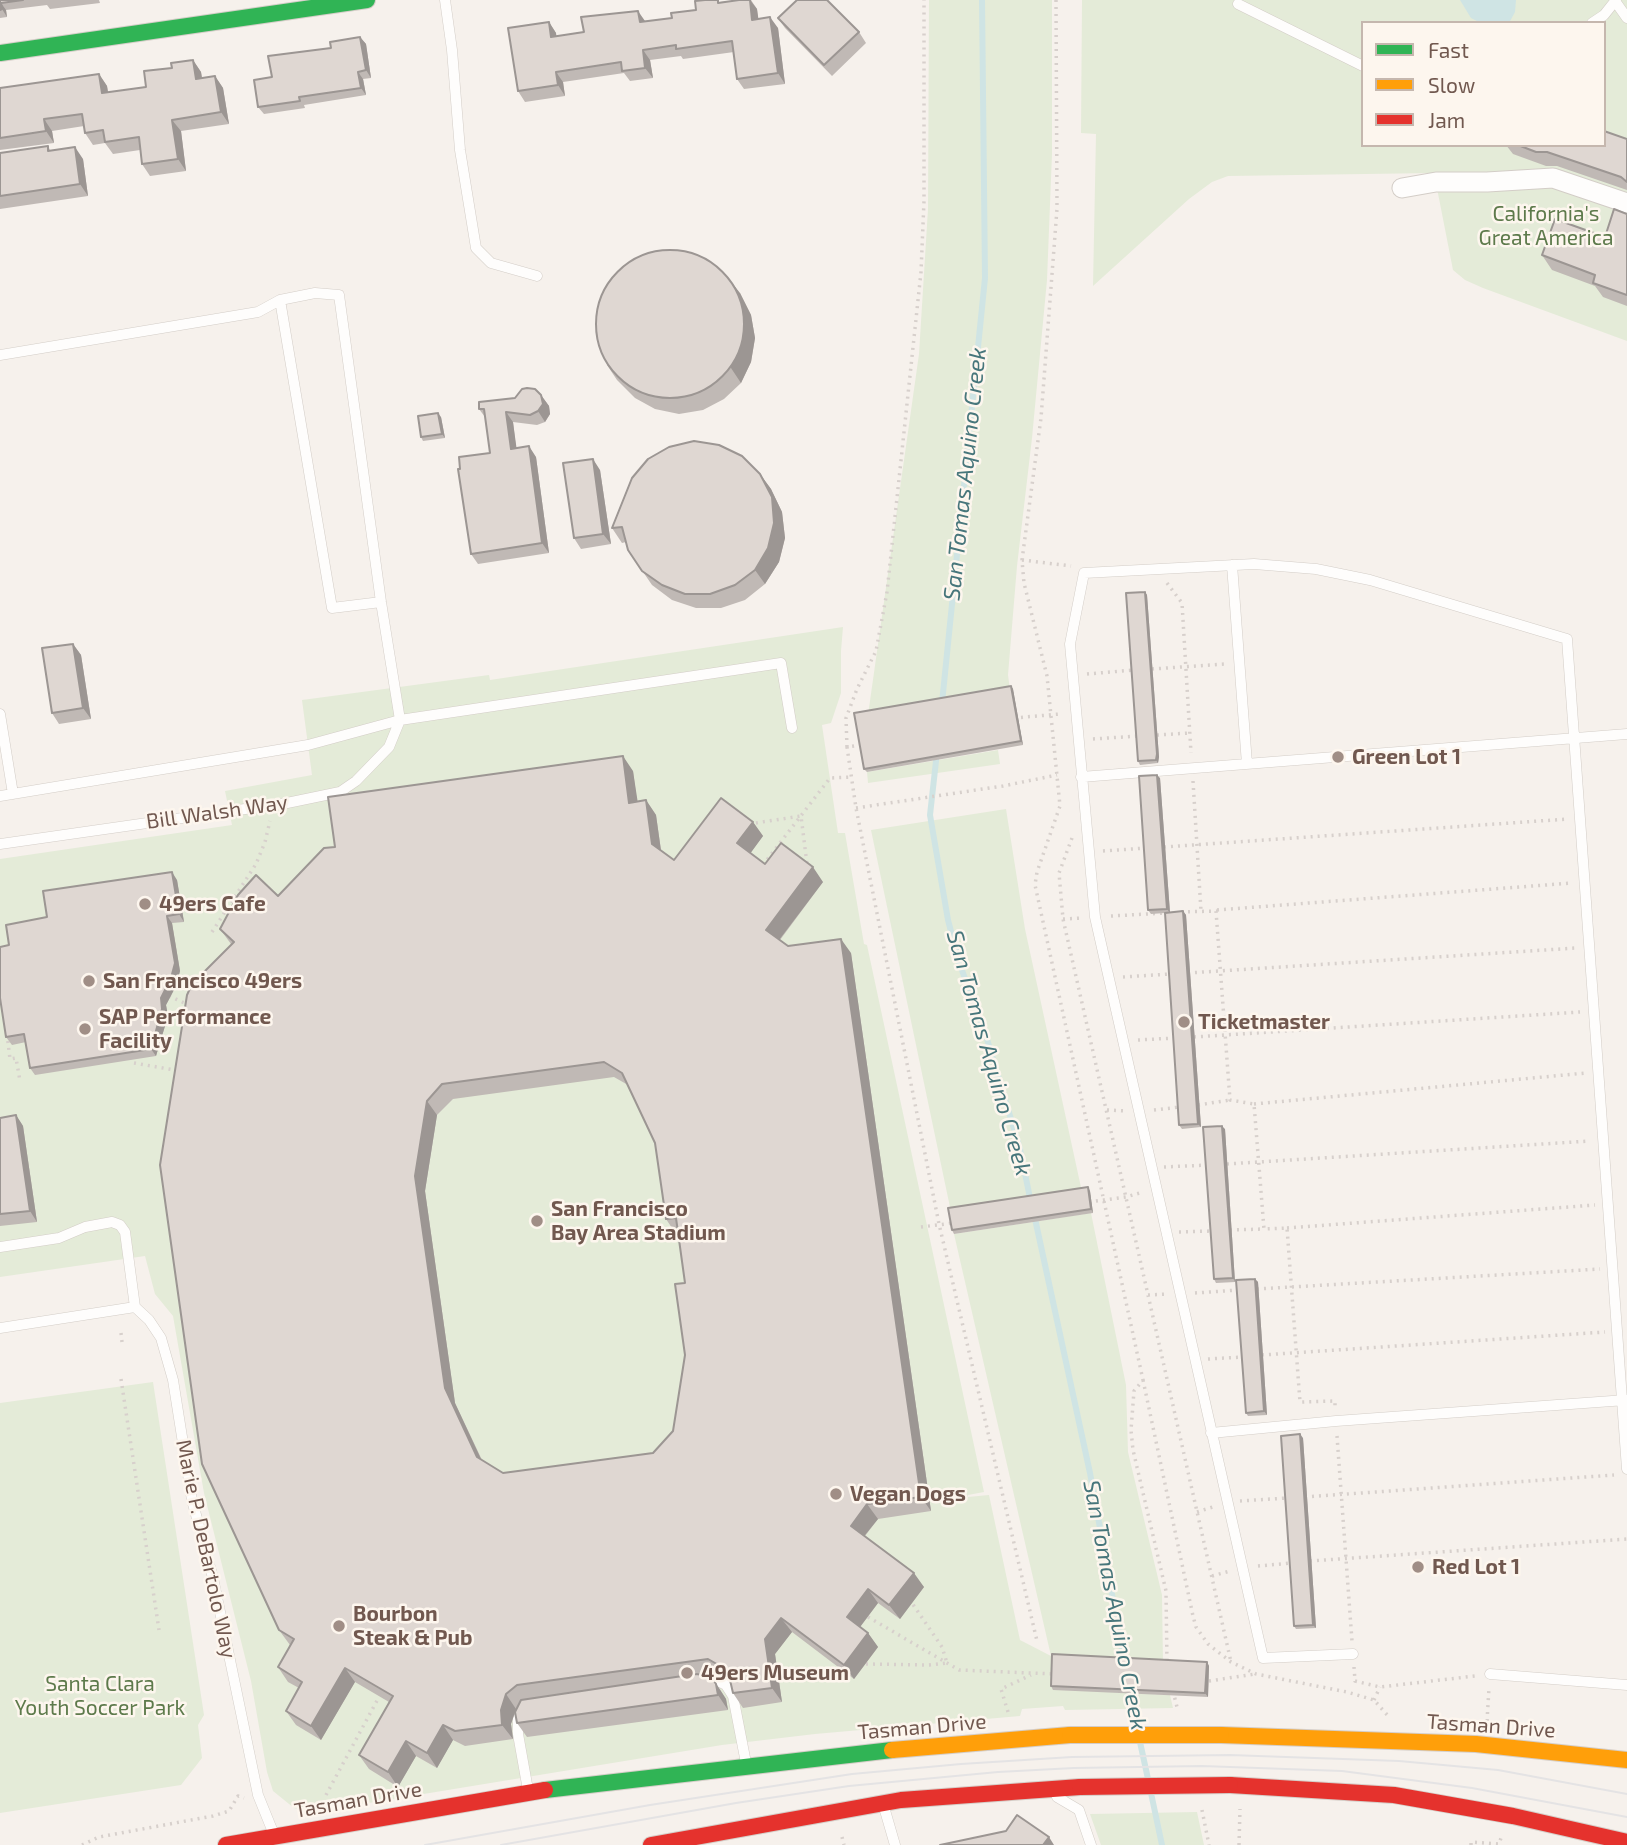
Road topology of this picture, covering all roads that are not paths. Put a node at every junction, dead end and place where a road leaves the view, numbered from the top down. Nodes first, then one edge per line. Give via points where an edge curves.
1 (364, 0) edge
2 (445, 0) edge
3 (1616, 1) edge
4 (1238, 4) dead end
5 (1627, 18) edge
6 (1594, 21) edge
7 (0, 53) edge
8 (1361, 65) edge
9 (1402, 188) dead end
10 (1627, 204) edge
11 (537, 276) dead end
12 (279, 300) junction
13 (0, 355) edge
14 (1232, 565) junction
15 (381, 602) junction
16 (0, 714) edge
17 (400, 720) junction
18 (792, 728) dead end
19 (1627, 734) edge
20 (1574, 739) junction
21 (1247, 764) junction
22 (1081, 777) junction
23 (13, 794) junction
24 (0, 796) edge
25 (0, 845) edge
26 (0, 1247) edge
27 (135, 1307) junction
28 (0, 1328) edge
29 (1624, 1401) edge
30 (1211, 1433) junction
31 (1627, 1469) edge
32 (1353, 1654) road end
33 (1490, 1674) road end
34 (692, 1683) edge
35 (1627, 1685) edge
36 (528, 1707) edge
37 (1627, 1760) edge
38 (746, 1767) junction
39 (1041, 1788) junction
40 (529, 1792) junction
41 (883, 1803) junction
42 (275, 1840) edge
43 (1622, 1841) edge
44 (226, 1845) edge
45 (290, 1845) edge
46 (651, 1845) edge
47 (895, 1845) edge
48 (1091, 1845) edge

1 - 7 main road
2 - 11 lane via 460,150 476,248 491,263
3 - 5 lane
3 - 6 lane
4 - 8 lane
9 - 10 street via 1436,182 1553,178
12 - 13 lane via 258,312
12 - 15 lane via 332,608
12 - 15 lane via 315,293 339,295
14 - 20 lane via 1286,565 1342,573 1566,639
14 - 21 lane
14 - 22 lane via 1084,573 1070,644
15 - 17 lane
16 - 23 lane
17 - 18 lane via 781,663
17 - 23 lane via 309,745
17 - 25 lane, Bill Walsh Way via 389,747 340,792
19 - 20 lane
20 - 21 lane
20 - 29 lane
21 - 22 lane
22 - 30 lane via 1095,917
23 - 24 lane
26 - 27 lane via 59,1238 111,1222 120,1225 125,1232
27 - 28 lane
27 - 42 lane, Marie P. DeBartolo Way via 161,1338 173,1380 192,1500 216,1588 258,1795
29 - 30 lane
29 - 31 lane
30 - 32 lane via 1262,1658
33 - 35 lane
34 - 38 lane via 718,1681 726,1685 733,1696
36 - 40 lane via 519,1719 518,1734
37 - 38 main road, Tasman Drive, bridge via 1476,1744 1070,1735
38 - 40 main road, Tasman Drive
39 - 41 main road
39 - 43 main road, bridge via 1230,1785 1394,1795
39 - 48 lane via 1079,1810
40 - 42 main road, Tasman Drive
41 - 46 main road
41 - 47 lane
42 - 44 main road, Tasman Drive
42 - 45 main road

